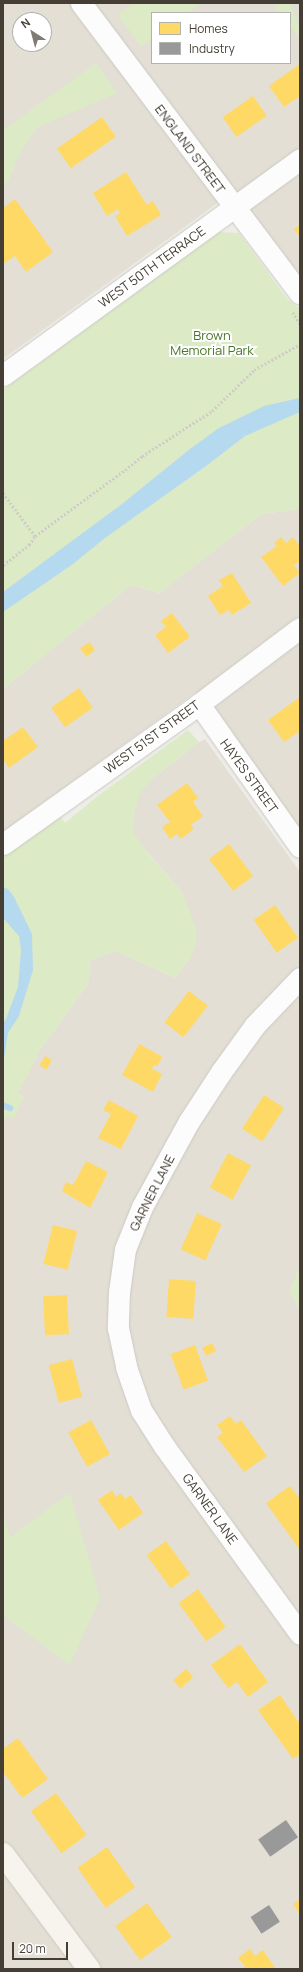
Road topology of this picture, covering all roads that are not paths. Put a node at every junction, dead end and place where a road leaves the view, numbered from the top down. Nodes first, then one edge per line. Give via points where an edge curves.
1 (81, 3) edge
2 (300, 159) edge
3 (234, 208) junction
4 (300, 294) edge
5 (3, 375) edge
6 (300, 628) edge
7 (199, 704) junction
8 (3, 844) edge
9 (300, 847) edge
10 (300, 978) edge
11 (300, 1634) edge
12 (3, 1854) edge
13 (89, 1969) edge

1 - 3 street, ENGLAND STREET
2 - 3 street, WEST 50TH TERRACE
3 - 4 street, ENGLAND STREET
3 - 5 street, WEST 50TH TERRACE
6 - 7 street, WEST 51ST STREET
7 - 8 street, WEST 51ST STREET
7 - 9 street, HAYES STREET
10 - 11 street, GARNER LANE via 255,1025 221,1072 189,1121 142,1207 125,1249 119,1292 118,1328 126,1367 141,1410 164,1446
12 - 13 street

